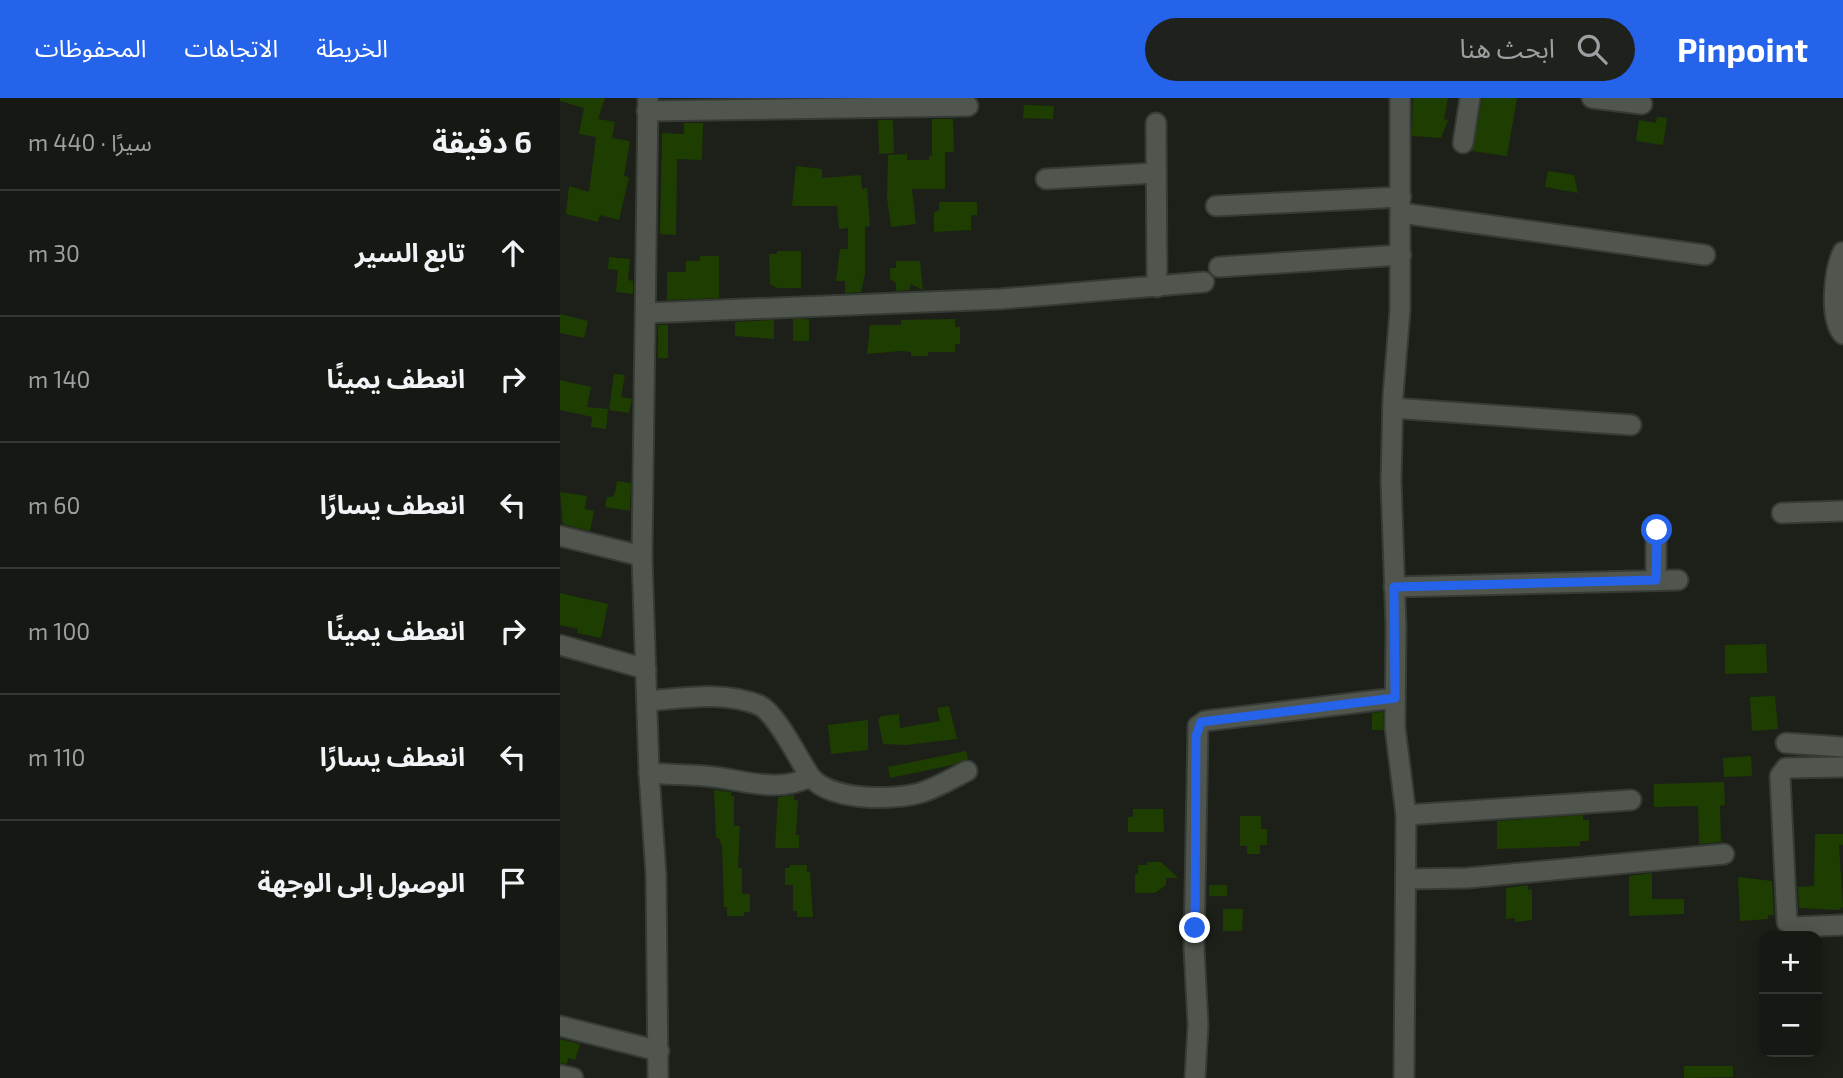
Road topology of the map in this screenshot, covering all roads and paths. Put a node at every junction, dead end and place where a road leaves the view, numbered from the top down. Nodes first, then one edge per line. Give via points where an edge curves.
1 (1400, 98) edge
2 (1470, 98) edge
3 (1592, 98) edge
4 (647, 104) edge
5 (1642, 104) dead end
6 (968, 106) dead end
7 (1156, 123) dead end
8 (1463, 143) dead end
9 (1156, 173) junction
10 (1046, 179) dead end
11 (1216, 205) dead end
12 (1401, 205) junction
13 (1843, 252) edge
14 (1401, 255) junction
15 (1705, 255) dead end
16 (1219, 267) dead end
17 (1205, 282) dead end
18 (1157, 287) junction
19 (646, 313) junction
20 (1843, 334) edge
21 (1393, 408) junction
22 (1631, 425) dead end
23 (1843, 511) edge
24 (1782, 513) dead end
25 (1657, 530) dead end
26 (560, 537) edge
27 (642, 556) junction
28 (1656, 580) junction
29 (1678, 580) dead end
30 (1394, 587) junction
31 (560, 645) edge
32 (646, 669) junction
33 (1395, 698) junction
34 (648, 701) junction
35 (1786, 743) dead end
36 (1843, 747) edge
37 (1843, 766) edge
38 (967, 771) dead end
39 (649, 774) junction
40 (810, 777) junction
41 (1631, 800) dead end
42 (1406, 815) junction
43 (1724, 854) dead end
44 (1406, 879) junction
45 (1843, 925) edge
46 (560, 1026) edge
47 (659, 1051) junction
48 (560, 1075) edge
49 (573, 1078) edge
50 (658, 1078) edge
51 (1195, 1078) edge
52 (1404, 1078) edge

1 - 12 street
2 - 8 street
3 - 5 street
4 - 6 street
4 - 19 street
7 - 9 street
9 - 10 street
9 - 18 street
11 - 12 street
12 - 14 street
12 - 15 street
13 - 20 street via 1835,268 1836,323
14 - 16 street
14 - 21 street
17 - 18 street
18 - 19 street via 1000,299
19 - 27 street
21 - 22 street
21 - 30 street
23 - 24 street
25 - 28 street
26 - 27 street
27 - 32 street
28 - 29 street
28 - 30 street
30 - 33 street
31 - 32 street
32 - 34 street
33 - 42 street
33 - 51 street via 1205,720 1198,726
34 - 39 street
34 - 40 street via 728,695 761,706 784,730
35 - 36 street
37 - 45 street via 1786,768 1780,776 1786,919 1795,927
38 - 40 street via 923,792 879,799 822,788
39 - 40 street via 714,777 757,785 794,784
39 - 47 street
41 - 42 street
42 - 44 street
43 - 44 street via 1467,878
44 - 52 street
46 - 47 street
47 - 50 street
48 - 49 street

